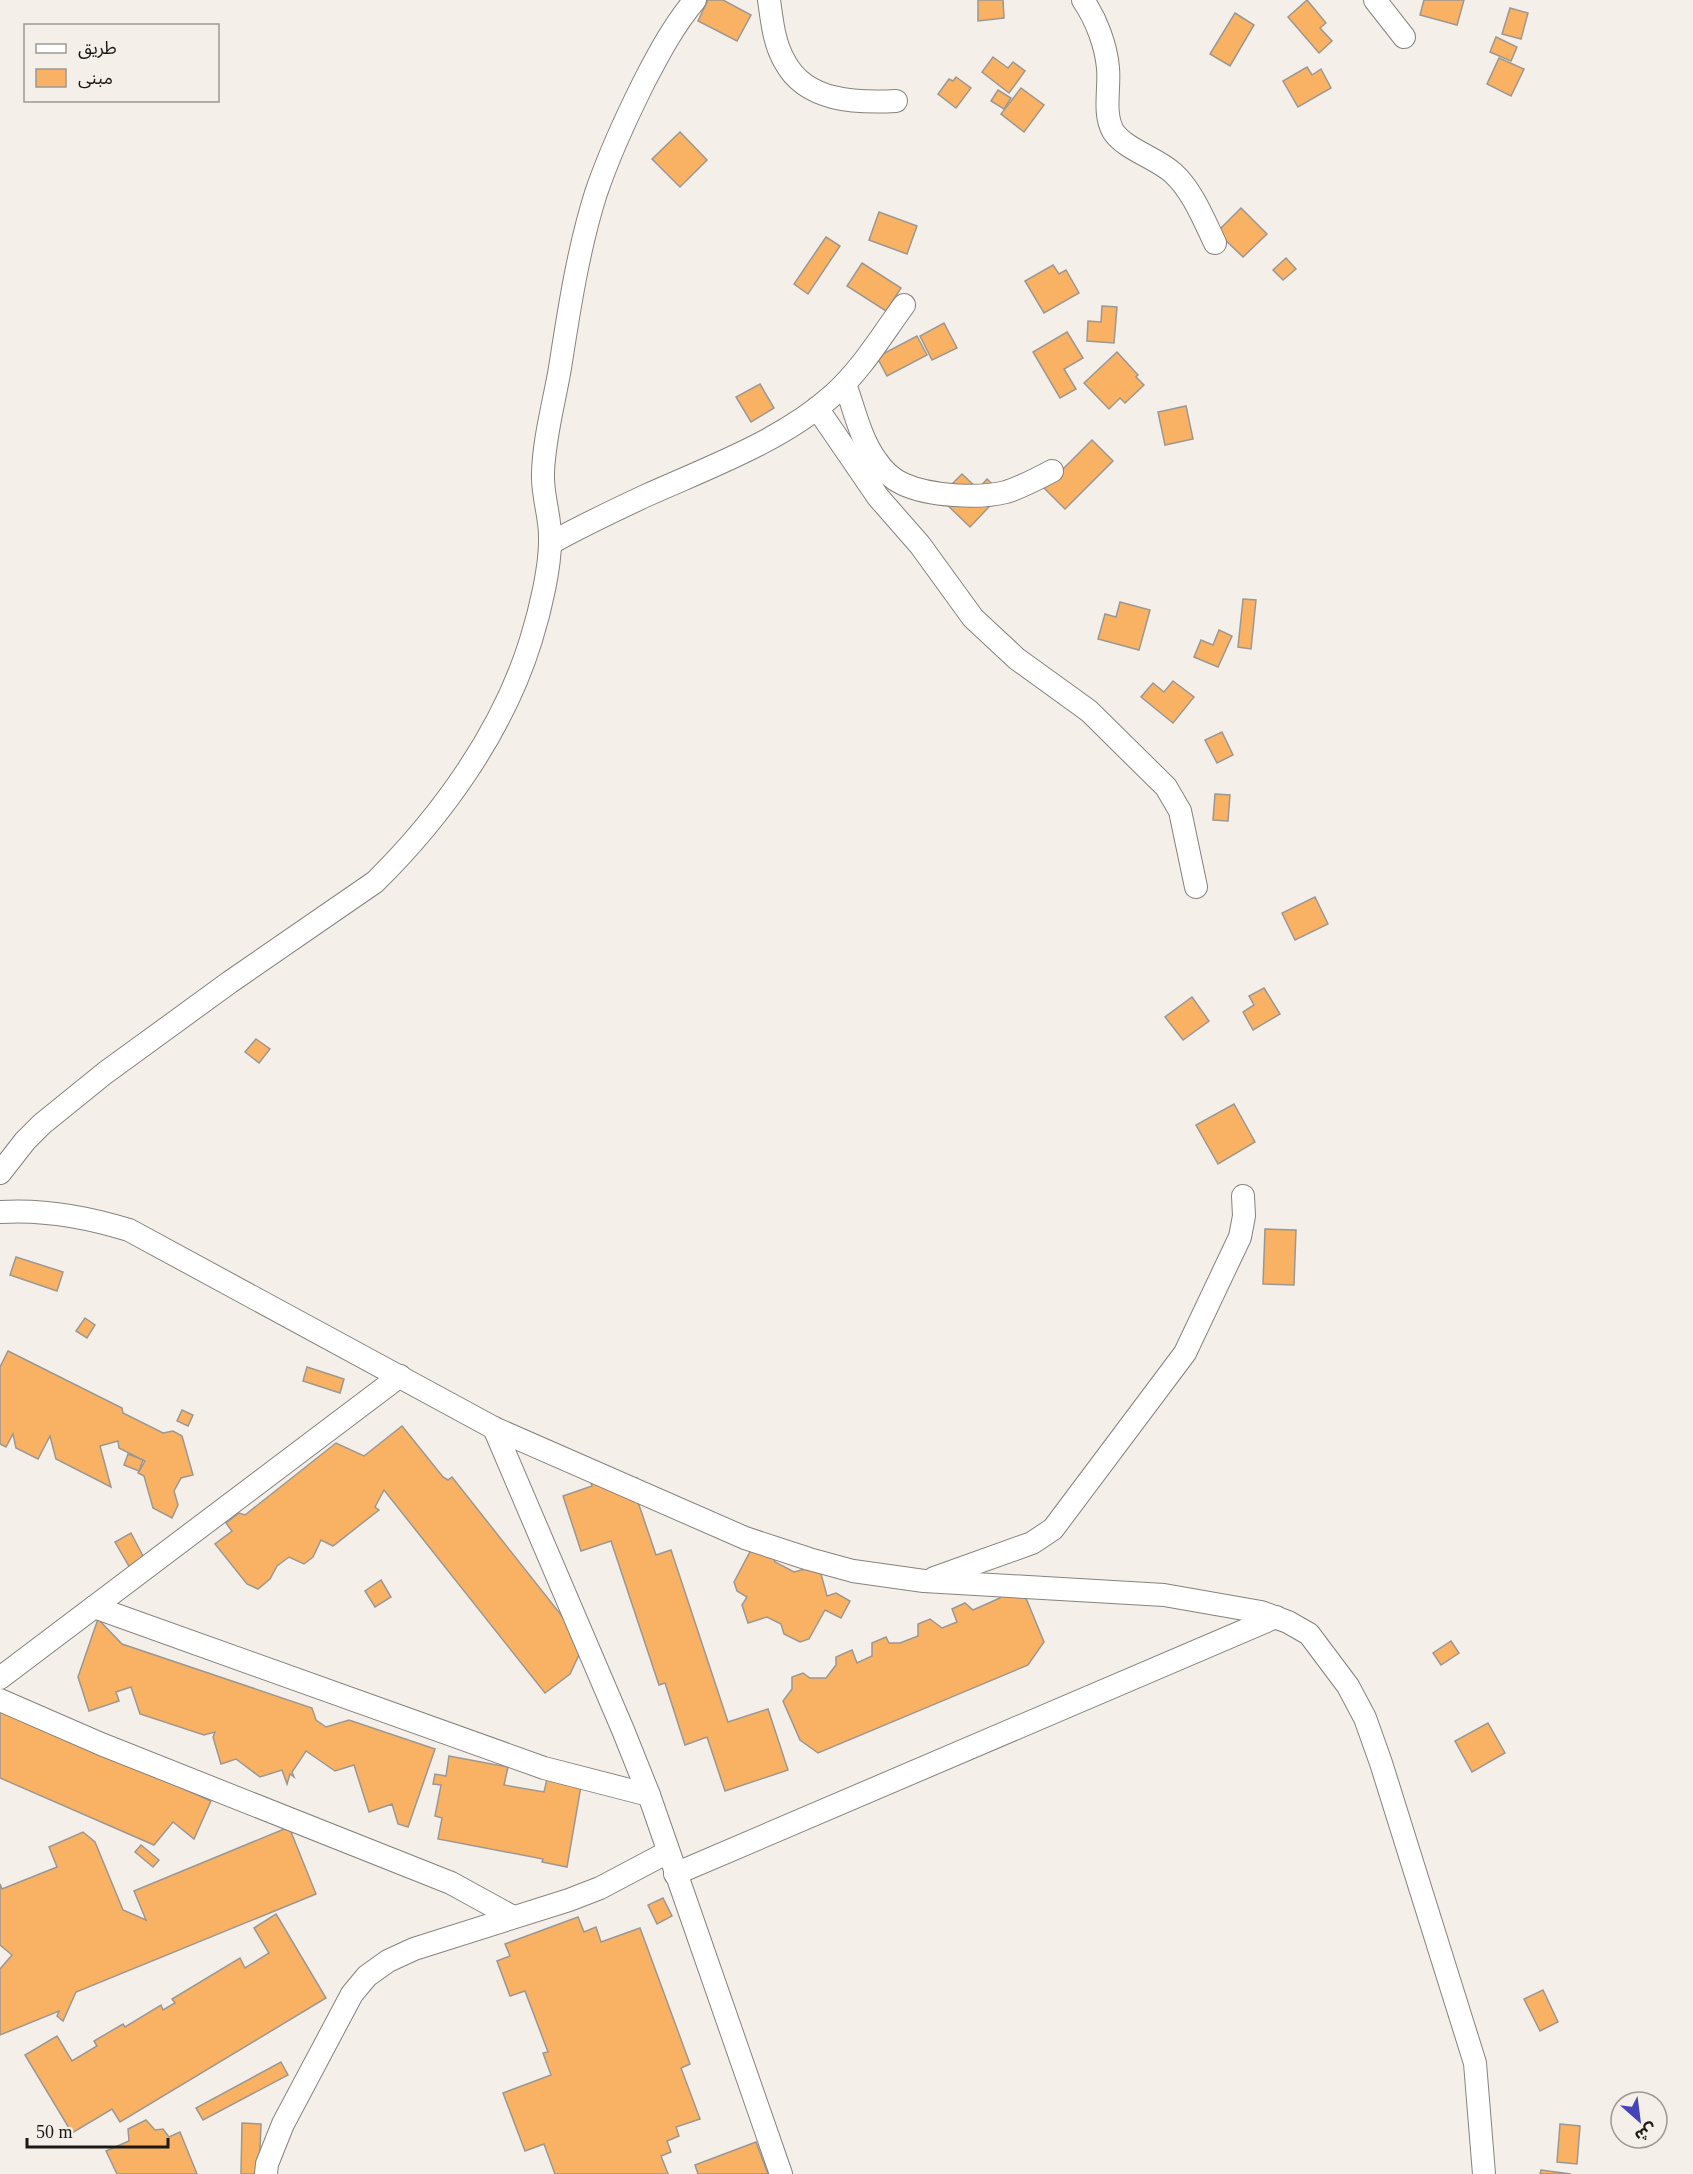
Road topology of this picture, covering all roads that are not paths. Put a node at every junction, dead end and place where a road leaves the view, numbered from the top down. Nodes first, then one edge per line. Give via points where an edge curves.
1 (695, 0) edge
2 (769, 0) edge
3 (1083, 0) edge
4 (1375, 0) edge
5 (1404, 37) dead end
6 (896, 101) dead end
7 (1215, 243) dead end
8 (904, 305) dead end
9 (845, 384) junction
10 (817, 408) junction
11 (1052, 471) dead end
12 (550, 543) junction
13 (1196, 887) dead end
14 (0, 1173) edge
15 (1243, 1196) dead end
16 (0, 1212) edge
17 (400, 1376) junction
18 (494, 1428) junction
19 (924, 1581) junction
20 (94, 1607) junction
21 (1276, 1617) junction
22 (0, 1678) edge
23 (0, 1700) edge
24 (649, 1795) junction
25 (668, 1852) junction
26 (675, 1874) junction
27 (513, 1917) junction
28 (266, 2174) edge
29 (781, 2174) edge
30 (1484, 2174) edge

1 - 12 street via 664,44 627,116 596,194 568,317 545,456 543,488
2 - 6 street via 779,51 791,73 814,90 832,97 851,102
3 - 7 street via 1101,38 1108,66 1109,122 1113,131 1120,140 1175,174
4 - 5 street
8 - 9 street
9 - 10 street
9 - 11 street via 875,460 903,484 940,493 988,495 1007,492
10 - 12 street via 751,449
10 - 13 street via 878,497 920,545 973,618 1017,659 1089,711 1166,787 1180,811
12 - 14 street via 538,612 514,687 472,763 395,862 348,902 88,1086 42,1124
15 - 19 street via 1240,1237 1185,1353 1053,1529 1032,1543
16 - 17 street via 21,1210 70,1216 129,1230
17 - 18 street
17 - 20 street
18 - 19 street via 745,1538 853,1571
18 - 24 street
19 - 21 street via 1164,1595
20 - 22 street
20 - 24 street via 533,1764
21 - 26 street
21 - 30 street via 1309,1634 1348,1686 1365,1718 1475,2062
23 - 27 street via 451,1883
24 - 25 street
25 - 26 street
25 - 27 street via 600,1888
26 - 29 street
27 - 28 street via 414,1949 367,1976 352,1994 283,2124

